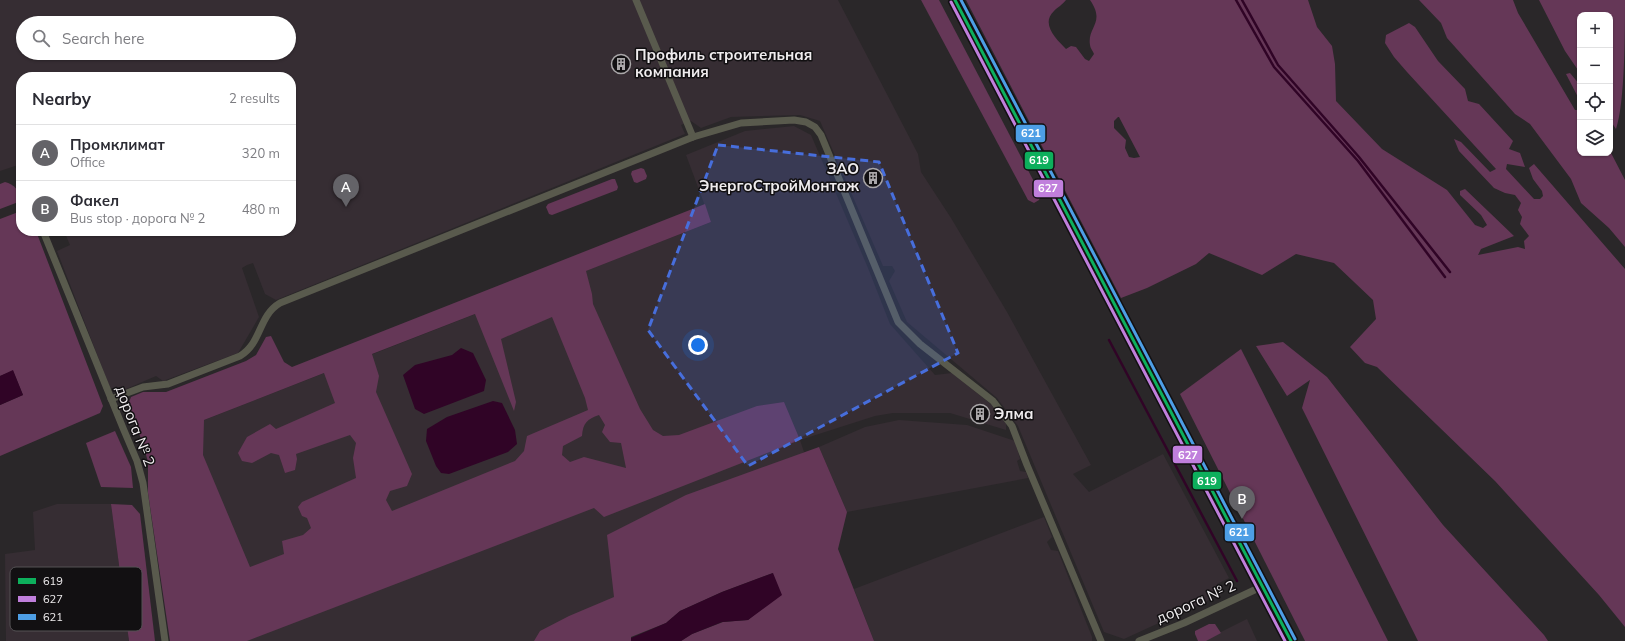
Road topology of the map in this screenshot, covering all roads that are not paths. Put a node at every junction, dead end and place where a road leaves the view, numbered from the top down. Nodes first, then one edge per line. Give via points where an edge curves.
1 (636, 0) edge
2 (955, 0) edge
3 (693, 137) junction
4 (46, 236) edge
5 (111, 399) junction
6 (1263, 586) junction
7 (165, 641) edge
8 (1100, 641) edge
9 (1139, 641) edge
10 (1291, 641) edge

1 - 3 street
2 - 6 main road
3 - 5 street via 280,303 267,315 248,351 240,356 168,384 143,387
3 - 8 street via 741,123 794,120 815,127 898,322 920,344 993,401 1012,426
4 - 5 street, дорога № 2
5 - 7 street, дорога № 2 via 137,461 143,483
6 - 9 street, дорога № 2 via 1184,624
6 - 10 main road

